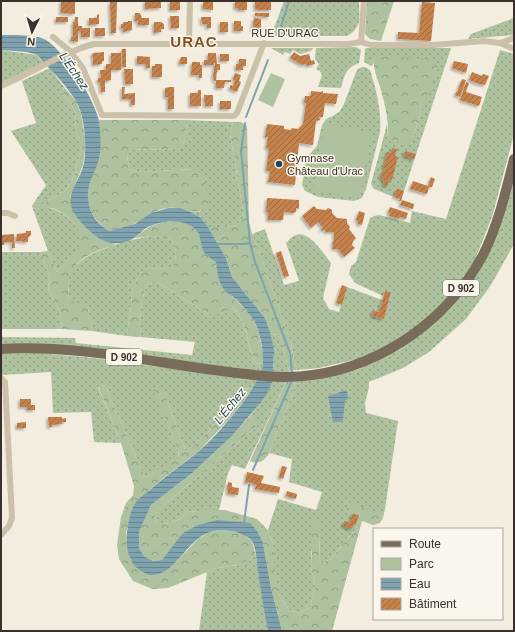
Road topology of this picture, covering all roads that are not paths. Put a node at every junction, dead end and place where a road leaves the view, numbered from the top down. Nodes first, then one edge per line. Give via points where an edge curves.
1 (190, 1) edge
2 (364, 1) edge
3 (53, 37) dead end
4 (514, 38) edge
5 (361, 42) junction
6 (500, 42) junction
7 (264, 43) junction
8 (189, 44) junction
9 (514, 49) edge
10 (68, 52) junction
11 (1, 86) edge
12 (514, 159) edge
13 (1, 213) edge
14 (15, 216) dead end
15 (1, 349) edge
16 (1, 378) edge
17 (1, 535) edge

1 - 8 street
2 - 5 street
3 - 10 street
4 - 6 street, RUE D'URAC
5 - 6 street, RUE D'URAC via 371,45 425,45
5 - 7 street, RUE D'URAC
6 - 9 street, RUE D'URAC
7 - 8 street, RUE D'URAC
7 - 10 street via 234,116 102,115 83,68
8 - 10 street, RUE D'URAC via 94,44
10 - 11 street, RUE D'URAC
12 - 15 main road, D 902 via 492,234 472,274 455,296 409,338 383,353 354,365 314,375 277,376 87,352
13 - 14 street
16 - 17 street via 5,382 12,518

